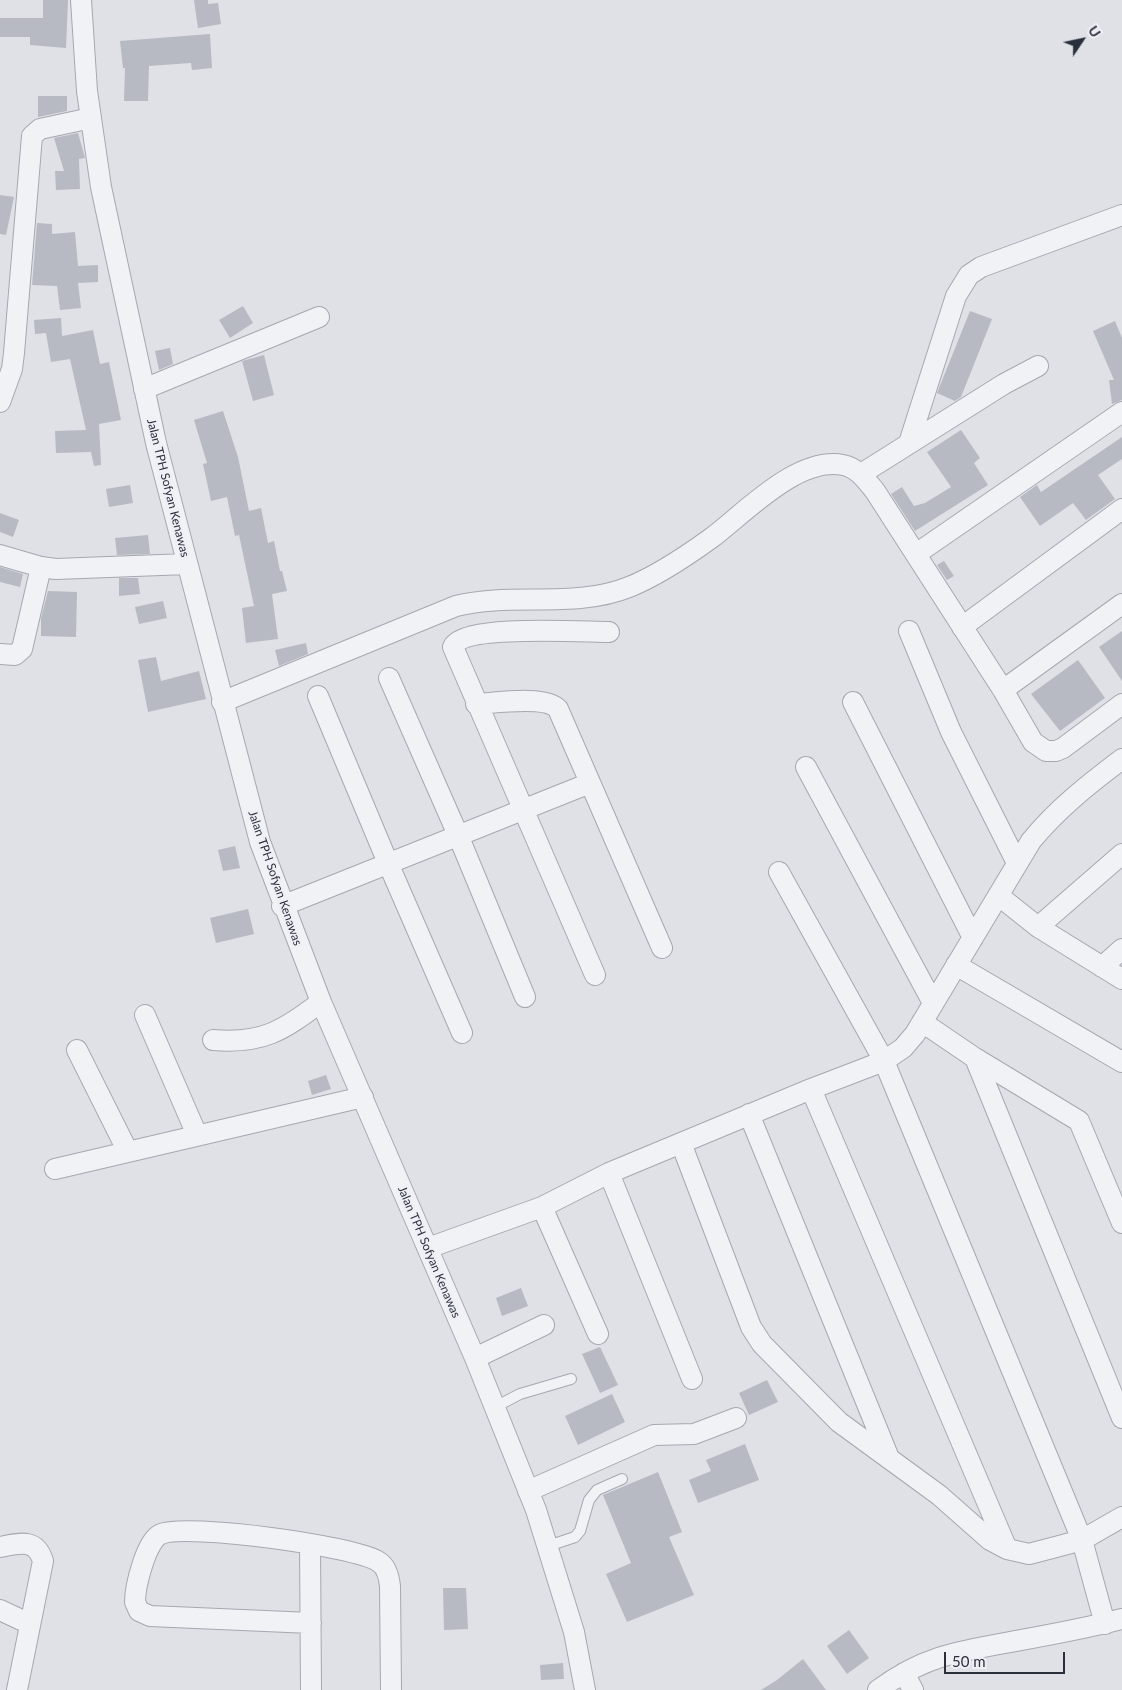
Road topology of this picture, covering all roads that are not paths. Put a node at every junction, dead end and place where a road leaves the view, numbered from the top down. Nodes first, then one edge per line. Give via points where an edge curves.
1 (81, 0) edge
2 (91, 118) junction
3 (1122, 215) edge
4 (319, 317) dead end
5 (1038, 366) dead end
6 (144, 389) junction
7 (0, 402) edge
8 (1122, 412) edge
9 (909, 443) junction
10 (861, 474) junction
11 (1122, 509) edge
12 (916, 554) junction
13 (0, 555) edge
14 (187, 564) junction
15 (42, 567) junction
16 (1122, 604) edge
17 (962, 627) junction
18 (909, 630) dead end
19 (609, 632) dead end
20 (0, 654) edge
21 (389, 678) dead end
22 (1003, 690) junction
23 (318, 696) dead end
24 (222, 702) junction
25 (853, 702) dead end
26 (476, 704) junction
27 (1122, 704) edge
28 (1122, 759) edge
29 (806, 766) dead end
30 (590, 783) junction
31 (523, 809) junction
32 (458, 835) junction
33 (1122, 854) edge
34 (388, 863) junction
35 (1017, 863) junction
36 (779, 872) dead end
37 (999, 896) junction
38 (282, 906) junction
39 (1038, 927) junction
40 (973, 938) junction
41 (662, 948) dead end
42 (1122, 949) edge
43 (956, 965) junction
44 (1102, 967) junction
45 (595, 975) dead end
46 (1122, 979) edge
47 (525, 997) dead end
48 (321, 1002) junction
49 (933, 1003) junction
50 (144, 1015) dead end
51 (922, 1022) junction
52 (462, 1033) dead end
53 (213, 1040) dead end
54 (77, 1050) dead end
55 (975, 1058) junction
56 (884, 1061) junction
57 (1122, 1062) edge
58 (811, 1089) junction
59 (363, 1097) junction
60 (749, 1114) junction
61 (197, 1135) junction
62 (681, 1143) junction
63 (128, 1152) junction
64 (55, 1169) dead end
65 (609, 1173) junction
66 (542, 1207) junction
67 (1122, 1224) edge
68 (428, 1248) junction
69 (544, 1325) dead end
70 (598, 1334) dead end
71 (475, 1358) junction
72 (571, 1379) dead end
73 (692, 1379) dead end
74 (495, 1407) junction
75 (736, 1418) dead end
76 (1122, 1418) edge
77 (889, 1458) junction
78 (622, 1479) dead end
79 (528, 1491) junction
80 (1122, 1517) edge
81 (1082, 1540) junction
82 (310, 1544) junction
83 (548, 1546) junction
84 (0, 1547) edge
85 (1006, 1549) junction
86 (0, 1610) edge
87 (1114, 1621) edge
88 (311, 1622) junction
89 (30, 1624) junction
90 (909, 1681) edge
91 (0, 1688) edge
92 (6, 1690) edge
93 (17, 1690) edge
94 (311, 1690) edge
95 (391, 1690) edge
96 (585, 1690) edge
97 (878, 1690) edge

1 - 2 street, Jalan TPH Sofyan Kenawas
2 - 6 street, Jalan TPH Sofyan Kenawas via 101,188
2 - 7 street via 40,129 32,136 14,353
3 - 9 street via 981,267 969,275 956,296
4 - 6 street
5 - 9 street
6 - 14 street, Jalan TPH Sofyan Kenawas
8 - 12 street
9 - 10 street
10 - 12 street
10 - 24 street via 843,465 831,464 799,473 692,552 628,588 580,598 501,599 456,606
11 - 17 street
12 - 17 street
13 - 15 street
14 - 15 street
14 - 24 street, Jalan TPH Sofyan Kenawas
15 - 20 street via 22,649 15,655
16 - 22 street
17 - 22 street
18 - 35 street via 951,732
19 - 26 street via 494,632 459,640 453,647 454,651
21 - 32 street
22 - 27 street via 1029,736 1046,750 1063,748
23 - 34 street
24 - 38 street, Jalan TPH Sofyan Kenawas via 260,842
25 - 40 street
26 - 30 street via 544,701 554,704
26 - 31 street
28 - 35 street via 1075,795 1047,822
29 - 49 street
30 - 31 street
30 - 41 street
31 - 32 street
31 - 45 street
32 - 34 street
32 - 47 street
33 - 39 street
34 - 38 street
34 - 52 street
35 - 37 street
36 - 56 street
37 - 39 street
37 - 40 street
38 - 48 street, Jalan TPH Sofyan Kenawas
39 - 44 street
40 - 43 street
42 - 44 street
43 - 49 street
43 - 57 street
44 - 46 street
48 - 53 street via 282,1029 262,1038
48 - 59 street, Jalan TPH Sofyan Kenawas
49 - 51 street
50 - 61 street
51 - 55 street
51 - 56 street via 903,1048
54 - 63 street
55 - 67 street via 1079,1121
55 - 76 street
56 - 58 street
56 - 81 street
58 - 60 street
58 - 85 street
59 - 61 street
59 - 68 street, Jalan TPH Sofyan Kenawas
60 - 62 street
60 - 77 street
61 - 63 street
62 - 65 street
62 - 77 street via 750,1327 815,1400 839,1422
63 - 64 street
65 - 66 street
65 - 73 street
66 - 68 street
66 - 70 street
68 - 71 street, Jalan TPH Sofyan Kenawas
69 - 71 street
71 - 74 street, Jalan TPH Sofyan Kenawas
72 - 74 lane via 520,1394
74 - 79 street, Jalan TPH Sofyan Kenawas
75 - 79 street via 694,1434 654,1436
77 - 85 street via 940,1495 990,1540
78 - 83 lane via 597,1490 589,1500 580,1531 575,1537
79 - 83 street, Jalan TPH Sofyan Kenawas
80 - 81 street
81 - 85 street via 1029,1554
81 - 87 street
82 - 88 street
82 - 88 street via 224,1533 174,1530 161,1534 153,1539 147,1551 135,1602 139,1611 150,1616
82 - 95 street via 374,1560 386,1570 390,1586
83 - 96 street, Jalan TPH Sofyan Kenawas via 574,1632
84 - 89 street via 29,1544 40,1552 43,1561 41,1579
86 - 89 street
87 - 90 street via 938,1657
88 - 94 street
89 - 93 street
90 - 97 street
91 - 92 street

